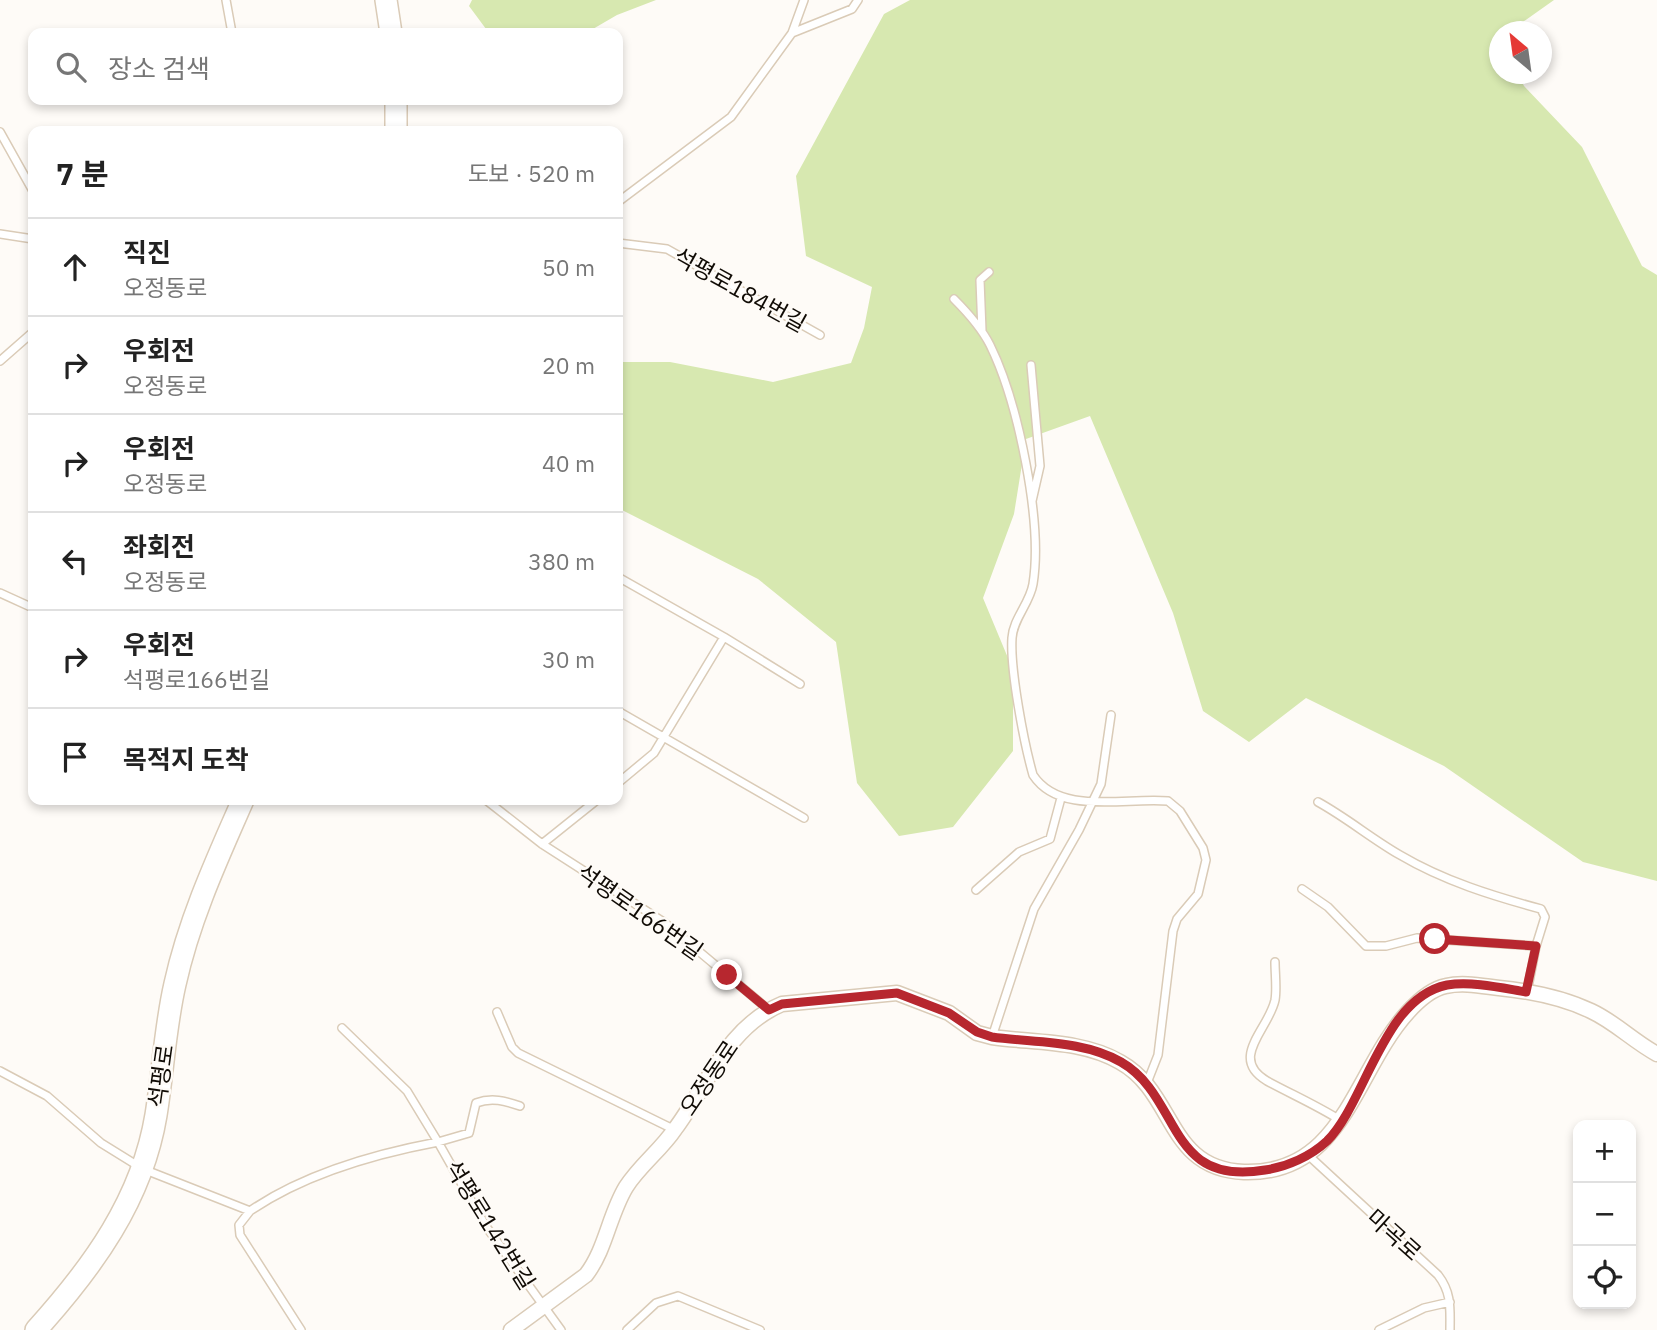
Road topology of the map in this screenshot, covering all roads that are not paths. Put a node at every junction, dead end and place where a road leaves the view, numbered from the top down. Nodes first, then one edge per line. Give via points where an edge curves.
1 (226, 0) edge
2 (386, 0) edge
3 (804, 0) edge
4 (858, 0) edge
5 (231, 28) edge
6 (390, 28) edge
7 (792, 33) junction
8 (396, 105) edge
9 (396, 126) edge
10 (0, 132) edge
11 (28, 182) edge
12 (623, 198) edge
13 (0, 234) edge
14 (28, 238) edge
15 (623, 244) edge
16 (989, 272) dead end
17 (954, 299) dead end
18 (982, 332) junction
19 (820, 335) dead end
20 (28, 336) edge
21 (0, 361) edge
22 (1031, 365) dead end
23 (1031, 505) junction
24 (623, 580) edge
25 (0, 593) edge
26 (28, 606) edge
27 (724, 637) junction
28 (800, 684) dead end
29 (623, 714) edge
30 (1111, 715) dead end
31 (663, 738) junction
32 (623, 779) edge
33 (1061, 798) junction
34 (1093, 800) junction
35 (1318, 802) dead end
36 (241, 805) edge
37 (492, 805) edge
38 (591, 805) edge
39 (804, 818) dead end
40 (542, 845) junction
41 (1302, 889) dead end
42 (976, 890) dead end
43 (1536, 946) junction
44 (1275, 962) dead end
45 (1526, 992) junction
46 (769, 1010) junction
47 (497, 1012) dead end
48 (342, 1028) dead end
49 (992, 1037) junction
50 (1657, 1054) edge
51 (0, 1071) edge
52 (1147, 1083) junction
53 (520, 1106) dead end
54 (1340, 1120) junction
55 (675, 1130) junction
56 (438, 1142) junction
57 (1308, 1155) junction
58 (143, 1169) junction
59 (250, 1211) junction
60 (1450, 1302) junction
61 (544, 1307) junction
62 (36, 1330) edge
63 (301, 1330) edge
64 (511, 1330) edge
65 (561, 1330) edge
66 (627, 1330) edge
67 (760, 1330) edge
68 (1379, 1330) edge
69 (1450, 1330) edge

1 - 5 lane
2 - 6 street
3 - 7 lane
4 - 7 lane via 852,9
7 - 12 lane via 731,117
8 - 9 street
10 - 11 lane
13 - 14 lane
15 - 19 lane, 석평로184번길 via 667,249
16 - 18 lane via 980,280
17 - 18 lane
18 - 23 lane via 1007,391
20 - 21 lane
22 - 23 lane via 1040,466
23 - 33 lane via 1032,587 1015,625 1013,653 1033,775 1041,787
24 - 27 lane
25 - 26 lane
27 - 28 lane
27 - 31 lane
29 - 31 lane
30 - 34 lane via 1101,783
31 - 32 lane via 654,753
31 - 39 lane
33 - 34 lane
33 - 42 lane via 1050,839 1019,852
34 - 49 lane via 1034,909
34 - 52 lane via 1168,801 1180,811 1206,860 1192,904 1177,919 1173,931 1158,1055
35 - 43 lane via 1423,867 1506,902 1541,909 1545,917
36 - 58 street, 석평로 via 184,946
37 - 40 lane, 석평로166번길
38 - 40 lane
40 - 46 lane, 석평로166번길 via 664,923
41 - 43 lane via 1328,907 1366,946 1417,938
43 - 45 lane
44 - 54 lane via 1275,1000 1249,1053 1250,1063 1266,1080
45 - 50 street, 오정동로 via 1589,1010
45 - 54 street, 오정동로 via 1461,984 1433,991 1393,1028
46 - 49 street, 오정동로 via 782,1004 897,993 949,1013
46 - 55 street, 오정동로 via 731,1043
47 - 55 lane via 518,1053
48 - 56 lane via 407,1091
49 - 52 street, 오정동로 via 1094,1050 1121,1062
51 - 58 lane via 47,1096 101,1143
52 - 57 street, 오정동로 via 1189,1150 1219,1169 1266,1170
53 - 56 lane, 석평로142번길 via 486,1099 476,1103 469,1133
54 - 57 street, 오정동로 via 1328,1139
55 - 61 street, 오정동로 via 625,1188 590,1269
56 - 59 lane, 석평로142번길 via 311,1178 281,1190
56 - 61 lane, 석평로142번길 via 485,1225
57 - 60 lane, 마곡로 via 1438,1275
58 - 59 lane
58 - 62 street, 석평로 via 102,1248
59 - 63 lane via 239,1225 240,1235
60 - 68 lane via 1424,1308
60 - 69 lane, 마곡로
61 - 64 street, 오정동로
61 - 65 lane, 석평로142번길
66 - 67 lane via 656,1303 678,1296

